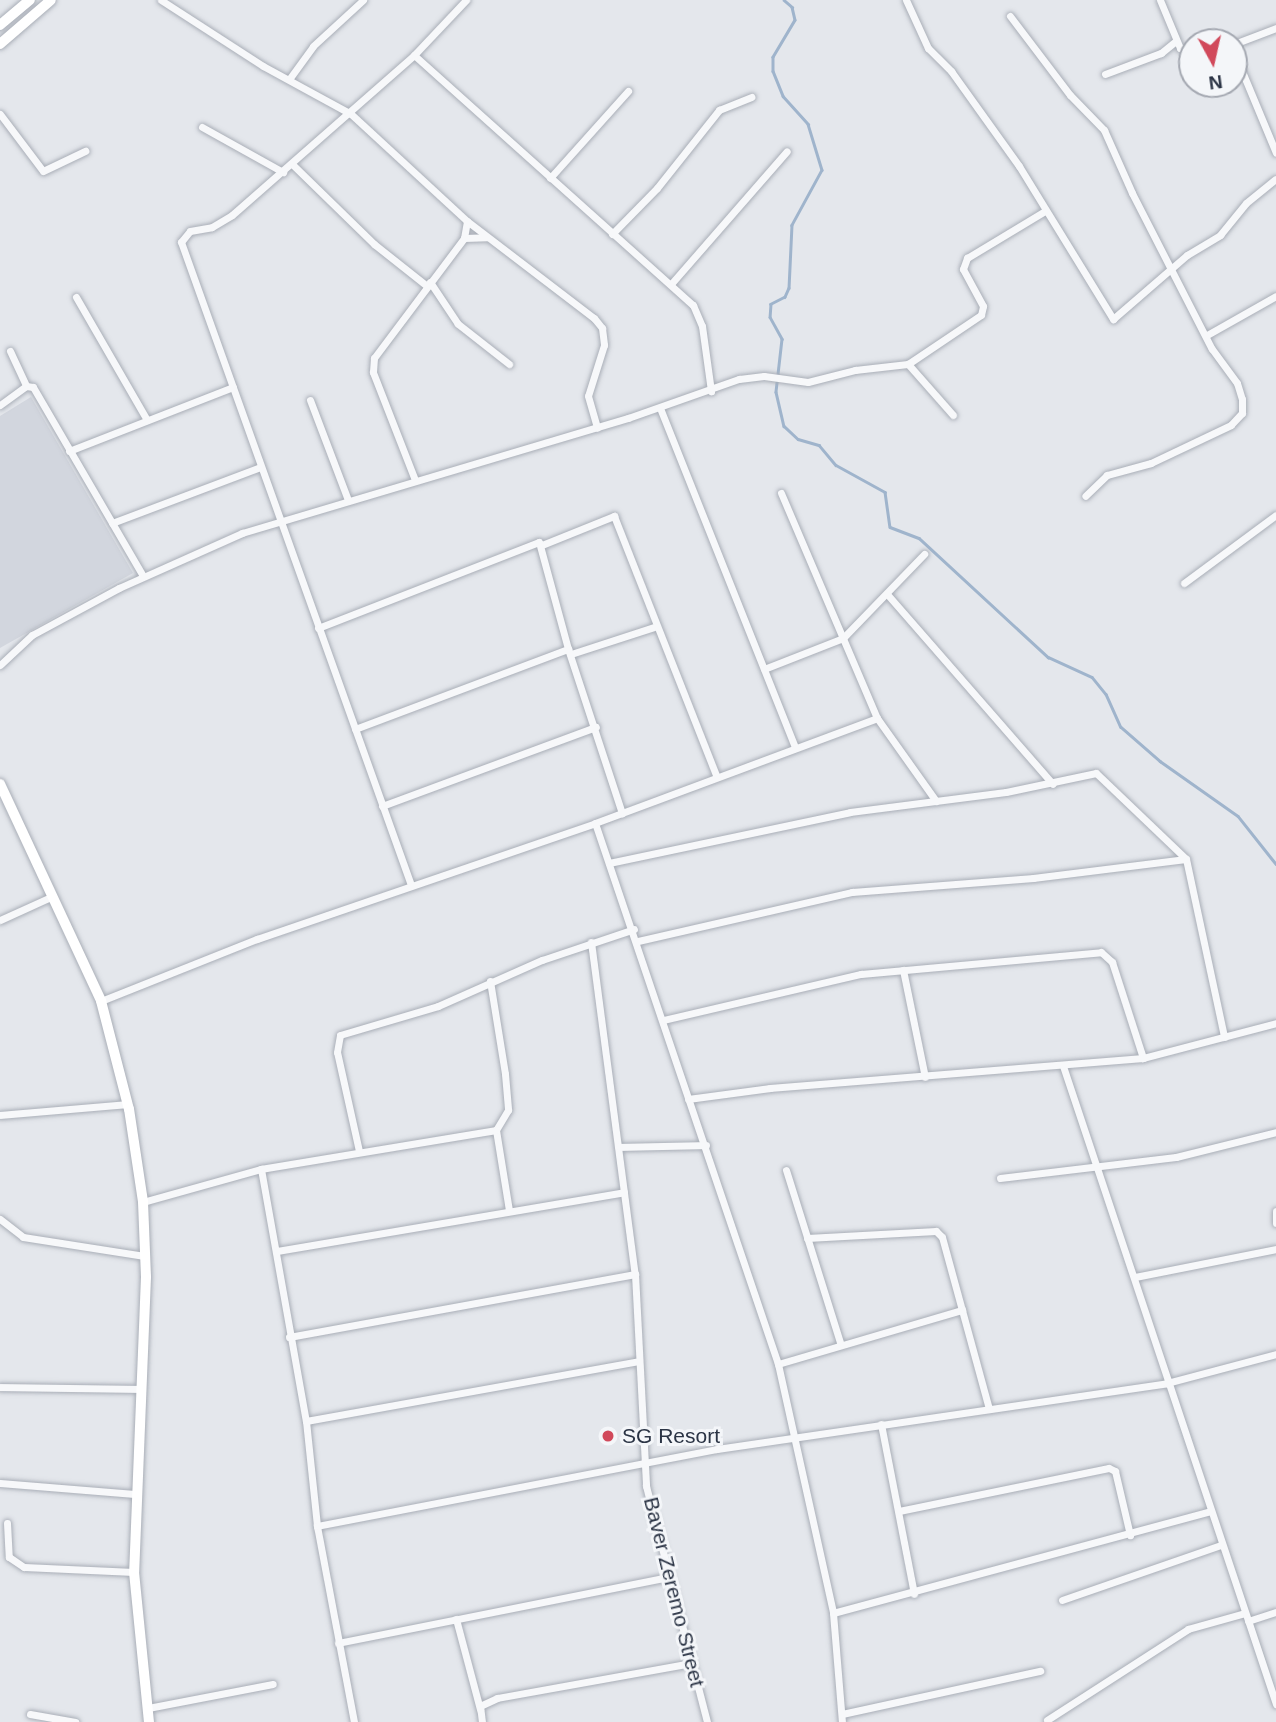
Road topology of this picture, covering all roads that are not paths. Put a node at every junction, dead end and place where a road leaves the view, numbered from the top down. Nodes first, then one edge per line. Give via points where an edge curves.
1 (30, 0) edge
2 (51, 0) edge
3 (161, 0) edge
4 (363, 0) edge
5 (466, 0) edge
6 (906, 0) edge
7 (1160, 0) edge
8 (1010, 16) dead end
9 (0, 25) edge
10 (1276, 28) edge
11 (1248, 39) edge
12 (1176, 41) junction
13 (0, 44) edge
14 (1178, 44) edge
15 (414, 55) junction
16 (1105, 74) dead end
17 (290, 78) junction
18 (1248, 86) edge
19 (628, 91) dead end
20 (751, 97) dead end
21 (0, 114) edge
22 (351, 114) junction
23 (202, 127) dead end
24 (85, 151) dead end
25 (787, 151) dead end
26 (1276, 153) edge
27 (292, 164) junction
28 (283, 172) junction
29 (550, 178) junction
30 (1276, 179) edge
31 (1045, 211) junction
32 (467, 221) junction
33 (612, 234) junction
34 (487, 237) junction
35 (464, 238) junction
36 (1172, 269) junction
37 (429, 284) junction
38 (671, 284) junction
39 (1276, 296) edge
40 (76, 297) dead end
41 (1207, 335) junction
42 (10, 351) dead end
43 (908, 364) junction
44 (509, 365) dead end
45 (26, 386) junction
46 (233, 387) junction
47 (711, 391) junction
48 (310, 400) dead end
49 (0, 405) edge
50 (660, 408) junction
51 (953, 415) dead end
52 (147, 421) junction
53 (597, 428) junction
54 (69, 451) junction
55 (260, 467) junction
56 (415, 480) junction
57 (781, 493) dead end
58 (1085, 496) dead end
59 (348, 500) junction
60 (1276, 515) edge
61 (280, 521) junction
62 (112, 523) junction
63 (542, 545) junction
64 (924, 554) dead end
65 (143, 576) junction
66 (1184, 583) dead end
67 (887, 594) junction
68 (654, 627) junction
69 (318, 628) junction
70 (843, 638) junction
71 (569, 652) junction
72 (0, 665) edge
73 (764, 669) junction
74 (877, 718) junction
75 (596, 727) junction
76 (355, 729) junction
77 (795, 748) junction
78 (716, 775) junction
79 (1053, 783) junction
80 (1, 788) edge
81 (936, 801) junction
82 (382, 806) junction
83 (622, 813) junction
84 (595, 823) junction
85 (1186, 859) junction
86 (609, 863) junction
87 (411, 885) junction
88 (53, 896) junction
89 (0, 920) edge
90 (634, 929) junction
91 (638, 941) junction
92 (591, 942) junction
93 (903, 970) junction
94 (490, 981) junction
95 (101, 1001) junction
96 (663, 1020) junction
97 (1276, 1023) edge
98 (1224, 1037) junction
99 (1143, 1058) junction
100 (1063, 1066) junction
101 (925, 1077) junction
102 (688, 1099) junction
103 (128, 1104) junction
104 (0, 1115) edge
105 (496, 1130) junction
106 (1276, 1132) edge
107 (706, 1145) junction
108 (620, 1147) junction
109 (359, 1151) junction
110 (1099, 1168) junction
111 (261, 1170) junction
112 (786, 1170) dead end
113 (1000, 1178) dead end
114 (625, 1192) junction
115 (143, 1202) junction
116 (509, 1210) junction
117 (1276, 1211) edge
118 (0, 1219) edge
119 (1276, 1223) edge
120 (807, 1238) junction
121 (1276, 1249) edge
122 (277, 1251) junction
123 (145, 1256) junction
124 (635, 1274) junction
125 (1135, 1277) junction
126 (962, 1310) junction
127 (289, 1337) junction
128 (841, 1345) junction
129 (1276, 1354) edge
130 (639, 1361) junction
131 (778, 1364) junction
132 (1167, 1383) junction
133 (0, 1387) edge
134 (140, 1389) junction
135 (989, 1409) junction
136 (306, 1421) junction
137 (881, 1424) junction
138 (795, 1436) junction
139 (644, 1462) junction
140 (0, 1483) edge
141 (135, 1494) junction
142 (899, 1511) junction
143 (1210, 1511) junction
144 (7, 1523) dead end
145 (317, 1526) junction
146 (1130, 1535) junction
147 (1221, 1545) junction
148 (134, 1572) junction
149 (667, 1577) junction
150 (914, 1594) junction
151 (1062, 1600) dead end
152 (1276, 1612) edge
153 (833, 1613) junction
154 (1247, 1617) junction
155 (456, 1619) junction
156 (338, 1643) junction
157 (691, 1663) junction
158 (1040, 1671) dead end
159 (273, 1684) dead end
160 (1276, 1704) edge
161 (148, 1708) junction
162 (480, 1709) junction
163 (30, 1714) dead end
164 (842, 1718) edge
165 (1047, 1720) dead end
166 (75, 1722) edge
167 (149, 1722) edge
168 (354, 1722) edge
169 (482, 1722) edge
170 (707, 1722) edge

1 - 9 street
2 - 13 street
3 - 17 street
4 - 17 street via 313,46
5 - 15 street
6 - 31 street via 928,48 980,110
7 - 12 street
8 - 36 street via 1070,95 1104,130
10 - 11 street
12 - 14 street
12 - 16 street via 1161,53
15 - 22 street
15 - 29 street
17 - 22 street
18 - 26 street
19 - 29 street
20 - 33 street via 719,110 657,188
21 - 24 street via 43,171
22 - 27 street
22 - 32 street
23 - 28 street
25 - 38 street
27 - 28 street
27 - 37 street
28 - 46 street via 223,222 190,231 181,243
29 - 33 street
30 - 36 street via 1246,203 1220,235
31 - 36 street via 1113,319
31 - 43 street via 964,261 966,276 983,306 981,315
32 - 34 street
32 - 35 street
33 - 38 street
34 - 35 street
34 - 53 street via 602,328 602,355 588,396
35 - 37 street
36 - 41 street
37 - 44 street via 458,324
37 - 56 street via 373,361 373,372
38 - 47 street via 699,315
39 - 41 street
40 - 52 street
41 - 58 street via 1237,383 1240,416 1184,448 1107,475
42 - 45 street
43 - 47 street via 808,382 749,377
43 - 51 street
45 - 49 street
45 - 54 street via 33,387
46 - 52 street
46 - 55 street
47 - 50 street
48 - 59 street
50 - 53 street
50 - 73 street
52 - 54 street
53 - 56 street
54 - 62 street
55 - 61 street
55 - 62 street
56 - 59 street
57 - 70 street
59 - 61 street
60 - 66 street
61 - 65 street
61 - 69 street
62 - 65 street
63 - 68 street via 614,516
63 - 69 street via 532,542
63 - 71 street
64 - 67 street
65 - 72 street via 32,635
67 - 70 street
67 - 79 street
68 - 71 street
68 - 78 street
69 - 76 street
70 - 73 street
70 - 74 street
71 - 75 street
71 - 76 street
73 - 77 street
74 - 77 street
74 - 81 street
75 - 82 street
75 - 83 street
76 - 82 street
77 - 78 street
78 - 83 street
79 - 81 street
79 - 85 street via 1084,773 1100,775
80 - 88 street
81 - 86 street via 850,812
82 - 87 street
83 - 84 street
84 - 86 street
84 - 87 street
85 - 91 street via 1033,878 852,892
85 - 98 street
86 - 90 street
87 - 95 street
88 - 89 street
88 - 95 street
90 - 91 street
90 - 92 street
91 - 96 street
92 - 94 street
92 - 108 street, Baver Zeremo Street
93 - 96 street via 812,984
93 - 99 street via 1105,953 1127,1002
93 - 101 street
94 - 105 street via 508,1110
94 - 109 street via 438,1006 338,1037 337,1052
95 - 103 street
96 - 102 street
97 - 98 street
98 - 99 street
99 - 100 street
100 - 101 street
100 - 110 street
101 - 102 street
102 - 107 street
103 - 104 street
103 - 115 street
105 - 109 street
105 - 116 street
106 - 110 street via 1176,1157
107 - 108 street
107 - 131 street
108 - 114 street, Baver Zeremo Street
109 - 111 street
110 - 113 street
110 - 125 street
111 - 115 street
111 - 122 street
112 - 120 street
114 - 116 street
114 - 124 street, Baver Zeremo Street
115 - 123 street
116 - 122 street
117 - 119 street
118 - 123 street via 23,1237
120 - 126 street via 936,1231 942,1237
120 - 128 street
121 - 125 street
122 - 127 street
123 - 134 street
124 - 127 street
124 - 130 street, Baver Zeremo Street
125 - 132 street
126 - 128 street
126 - 135 street
127 - 136 street
128 - 131 street
129 - 132 street
130 - 136 street
130 - 139 street, Baver Zeremo Street
131 - 138 street
132 - 135 street
132 - 143 street
133 - 134 street
134 - 141 street
135 - 137 street
136 - 145 street
137 - 138 street
137 - 142 street
138 - 139 street
138 - 153 street
139 - 145 street
139 - 149 street, Baver Zeremo Street
140 - 141 street
141 - 148 street
142 - 146 street via 1109,1468 1115,1471
142 - 150 street
143 - 146 street
143 - 147 street
144 - 148 street via 9,1557 24,1567
145 - 156 street
146 - 150 street
147 - 151 street
147 - 154 street
148 - 161 street
149 - 155 street
149 - 157 street, Baver Zeremo Street
150 - 153 street
152 - 154 street
153 - 164 street
154 - 160 street
154 - 165 street via 1188,1629
155 - 156 street
155 - 162 street
156 - 168 street
157 - 162 street via 497,1698 484,1702
157 - 170 street, Baver Zeremo Street
158 - 164 street
159 - 161 street
161 - 167 street
162 - 169 street
163 - 166 street

